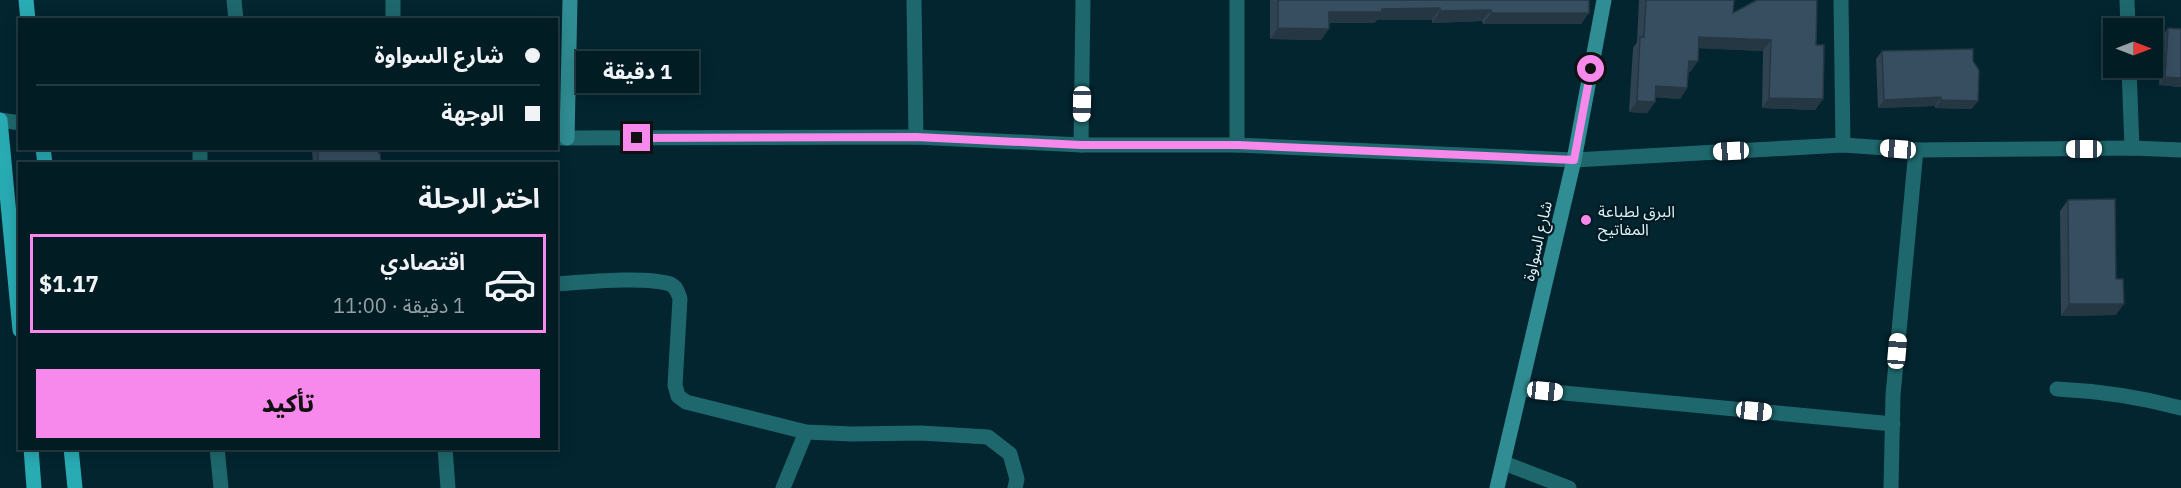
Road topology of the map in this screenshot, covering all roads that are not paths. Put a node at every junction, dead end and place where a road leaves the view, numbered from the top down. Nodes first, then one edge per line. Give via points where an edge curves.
1 (26, 0) edge
2 (234, 0) edge
3 (393, 0) edge
4 (570, 0) edge
5 (914, 0) edge
6 (1083, 0) edge
7 (1238, 0) edge
8 (1604, 0) edge
9 (1841, 0) edge
10 (2127, 0) edge
11 (28, 18) edge
12 (236, 18) edge
13 (393, 18) edge
14 (2128, 18) edge
15 (2129, 78) edge
16 (0, 120) edge
17 (18, 123) edge
18 (916, 137) junction
19 (562, 138) edge
20 (1081, 145) junction
21 (1238, 145) junction
22 (1843, 145) junction
23 (2132, 148) junction
24 (1916, 150) junction
25 (2181, 150) edge
26 (1574, 160) junction
27 (558, 284) edge
28 (18, 309) edge
29 (1522, 389) junction
30 (2057, 389) dead end
31 (2181, 408) edge
32 (1893, 424) junction
33 (806, 432) junction
34 (31, 450) edge
35 (71, 450) edge
36 (217, 450) edge
37 (445, 450) edge
38 (1504, 463) junction
39 (34, 488) edge
40 (75, 488) edge
41 (221, 488) edge
42 (448, 488) edge
43 (783, 488) edge
44 (1015, 488) edge
45 (1497, 488) edge
46 (1569, 488) edge
47 (1892, 488) edge

1 - 11 main road
2 - 12 street
3 - 13 street
4 - 19 street
5 - 18 street
6 - 20 street
7 - 21 street
8 - 26 street, شارع السواوة
9 - 22 street
10 - 14 street
15 - 23 street
16 - 17 street
16 - 28 main road
18 - 19 street
18 - 20 street
20 - 21 street
21 - 26 street
22 - 24 street
22 - 26 street
23 - 24 street
23 - 25 street
24 - 32 street
26 - 29 street, شارع السواوة
27 - 33 street via 671,284 680,299 675,385 678,396 686,402
29 - 32 street
29 - 38 street, شارع السواوة
30 - 31 street via 2136,397
32 - 47 street
33 - 43 street
33 - 44 street via 988,437 1010,454 1017,478
34 - 39 main road
35 - 40 main road
36 - 41 street
37 - 42 street
38 - 45 street, شارع السواوة
38 - 46 street

